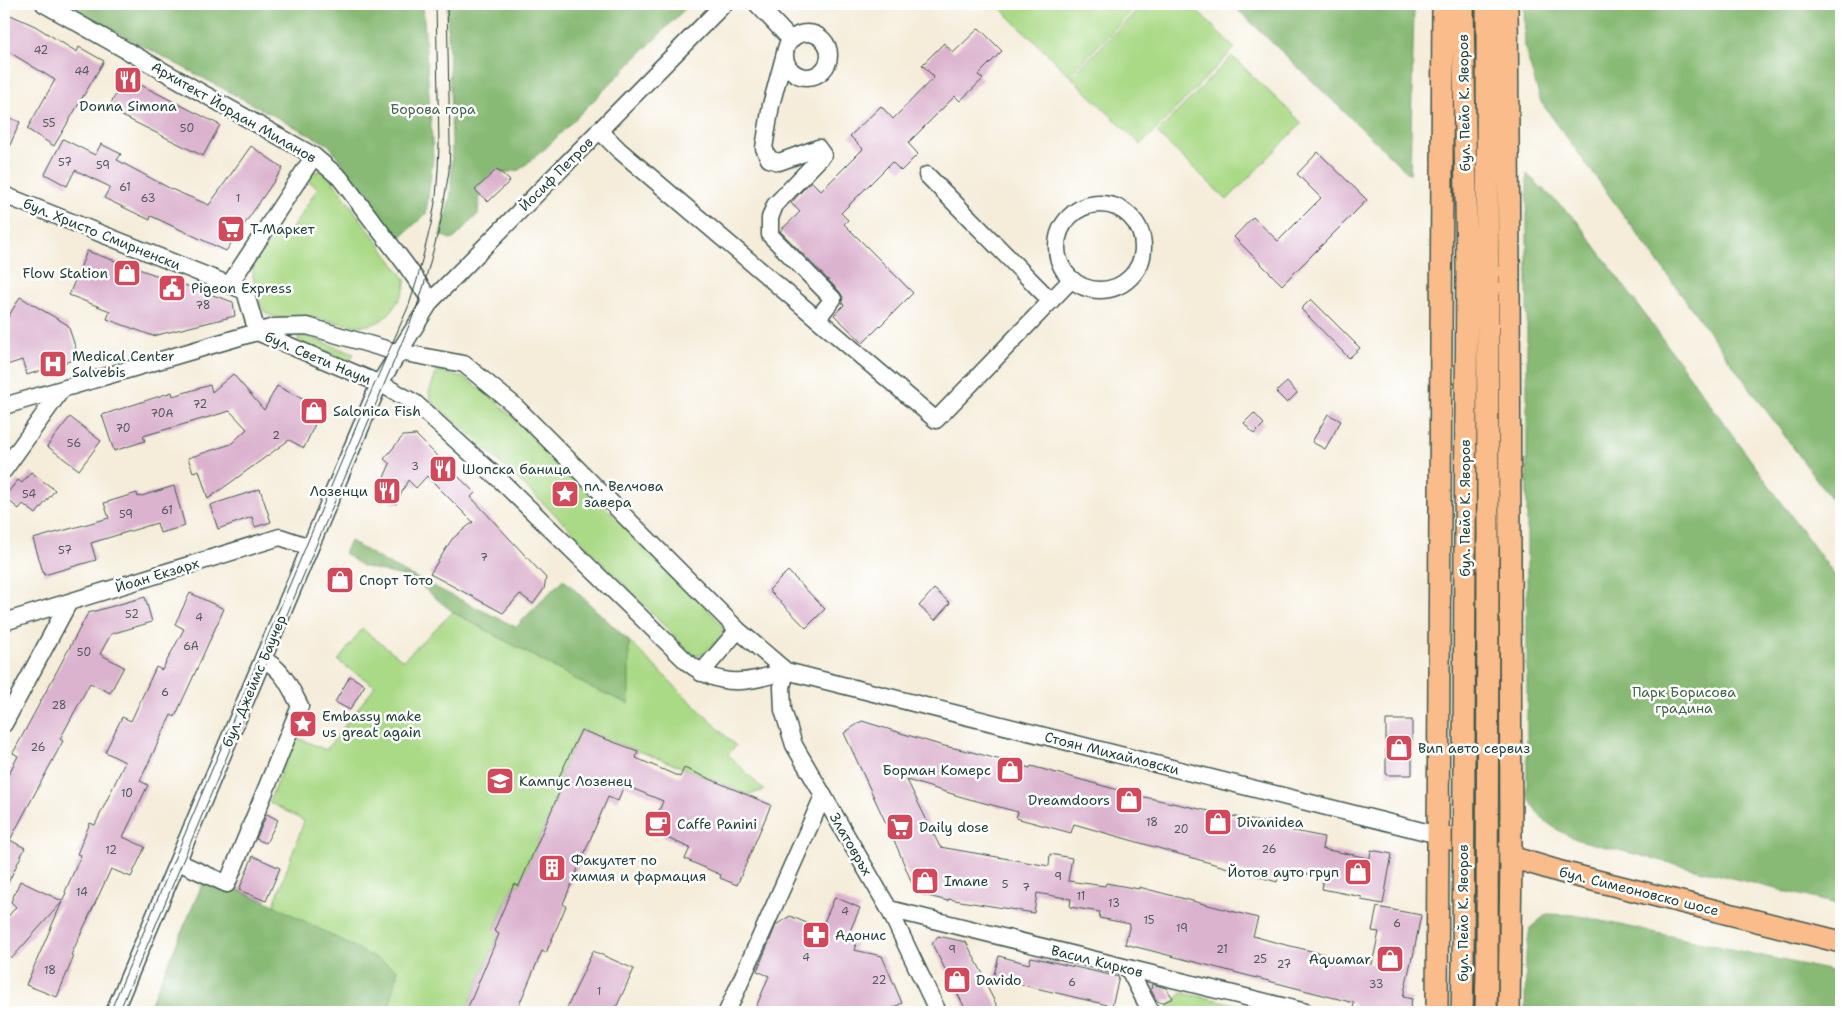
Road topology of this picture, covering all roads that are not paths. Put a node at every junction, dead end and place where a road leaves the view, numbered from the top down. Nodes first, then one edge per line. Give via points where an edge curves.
1 (44, 4) edge
2 (724, 4) edge
3 (757, 4) edge
4 (1443, 4) edge
5 (1462, 4) edge
6 (1488, 4) edge
7 (1507, 4) edge
8 (599, 130) junction
9 (314, 156) junction
10 (927, 175) dead end
11 (4, 195) edge
12 (1440, 264) junction
13 (1509, 268) junction
14 (1072, 279) junction
15 (229, 285) junction
16 (431, 301) junction
17 (1051, 301) junction
18 (817, 319) junction
19 (257, 332) junction
20 (399, 353) junction
21 (379, 384) junction
22 (62, 389) junction
23 (4, 406) edge
24 (4, 470) edge
25 (310, 547) junction
26 (69, 602) junction
27 (4, 622) edge
28 (738, 630) junction
29 (263, 660) junction
30 (786, 671) junction
31 (701, 673) junction
32 (4, 724) edge
33 (823, 796) junction
34 (1438, 835) junction
35 (1511, 857) junction
36 (178, 862) junction
37 (889, 909) junction
38 (1841, 942) edge
39 (1128, 968) junction
40 (1265, 1007) edge
41 (114, 1012) edge
42 (728, 1012) edge
43 (938, 1012) edge
44 (1151, 1012) edge
45 (1306, 1012) edge
46 (1436, 1012) edge
47 (1462, 1012) edge
48 (1486, 1012) edge
49 (1509, 1012) edge

1 - 9 street, Архитект Йордан Миланов
2 - 8 street, Йосиф Петров
3 - 18 street via 788,46 771,105 764,148 769,159 780,162 818,148 823,155 775,205 770,218 770,235 833,300
4 - 12 main road
5 - 12 main road
5 - 47 main road, бул. Пейо К. Яворов, bridge via 1467,268
6 - 13 main road
6 - 48 main road, бул. Пейо К. Яворов, bridge
7 - 13 main road
8 - 16 street, Йосиф Петров
8 - 18 street
9 - 15 street
9 - 16 street, Архитект Йордан Миланов via 340,178
10 - 17 street
11 - 15 street, бул. Христо Смирненски
12 - 34 main road
13 - 35 main road
14 - 14 street via 1093,290 1107,290 1132,276 1140,264 1142,236 1127,213 1114,206 1100,204 1086,207 1064,224 1058,251 1061,264
14 - 17 street
15 - 19 street, бул. Христо Смирненски via 245,291
16 - 20 street, Йосиф Петров
17 - 18 street via 936,420
19 - 20 street, бул. Свети Наум via 274,327 307,326
19 - 21 street, бул. Свети Наум
19 - 22 street, бул. Свети Наум
20 - 21 street, бул. Джеймс Баучер
20 - 28 street via 464,364 513,404
21 - 25 street, бул. Джеймс Баучер
21 - 31 street via 415,403 453,436
22 - 23 street, бул. Свети Наум
22 - 24 street
25 - 26 street, Йоан Екзарх via 280,537
25 - 29 street, бул. Джеймс Баучер
26 - 27 street, Йоан Екзарх
26 - 32 street
28 - 30 street
28 - 31 street
29 - 36 street, бул. Джеймс Баучер
29 - 36 street via 284,676 300,706 227,884
30 - 31 street via 754,681 723,681
30 - 33 street, Златовръх via 782,687 783,710 794,745
30 - 34 street, Стоян Михайловски
33 - 37 street, Златовръх
33 - 42 street
34 - 35 main road, бул. Симеоновско шосе
34 - 46 main road
35 - 38 main road, бул. Симеоновско шосе
35 - 49 main road
36 - 41 street, бул. Джеймс Баучер
37 - 39 street, Васил Кирков
37 - 43 street, Златовръх
39 - 40 street, Васил Кирков
39 - 44 street
40 - 45 street, Васил Кирков

